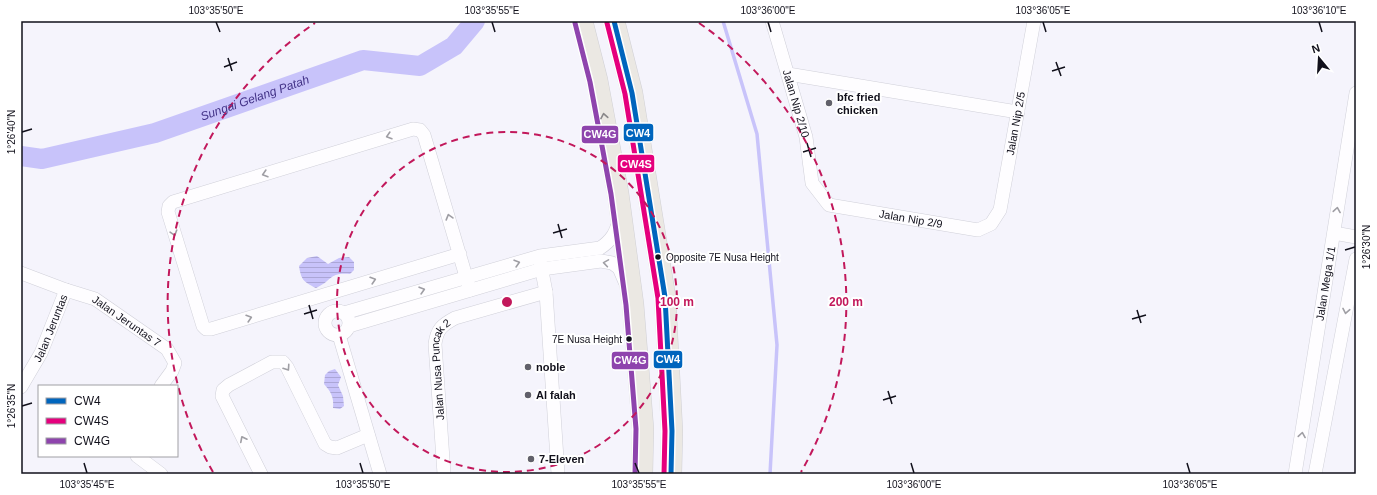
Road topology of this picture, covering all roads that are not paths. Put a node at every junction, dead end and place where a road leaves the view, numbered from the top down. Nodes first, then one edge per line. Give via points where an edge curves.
1 (582, 21) edge
2 (614, 21) edge
3 (772, 21) edge
4 (1034, 21) edge
5 (788, 74) junction
6 (1356, 93) edge
7 (1018, 112) junction
8 (829, 205) joint
9 (620, 215) junction
10 (991, 224) joint
11 (1334, 233) junction
12 (1356, 237) edge
13 (460, 254) junction
14 (1356, 259) edge
15 (541, 262) junction
16 (21, 273) edge
17 (468, 284) junction
18 (66, 290) junction
19 (546, 292) junction
20 (633, 304) junction
21 (344, 313) junction
22 (344, 330) junction
23 (162, 385) edge
24 (21, 387) edge
25 (368, 435) junction
26 (138, 457) edge
27 (161, 474) edge
28 (261, 474) edge
29 (380, 474) edge
30 (444, 474) edge
31 (558, 474) edge
32 (642, 474) edge
33 (671, 474) edge
34 (1296, 474) edge
35 (1314, 474) edge

9 -> 1 main road via 597,80
2 - 33 main road via 632,93 665,297 672,431
3 - 5 street, Jalan Nip 2/10
4 - 7 street, Jalan Nip 2/5
5 - 7 street
5 - 8 street, Jalan Nip 2/10 via 806,137 812,183
11 -> 6 street, Jalan Mega 1/1
7 - 10 street, Jalan Nip 2/5 via 1000,210
8 - 10 street, Jalan Nip 2/9 via 978,230
9 - 15 street via 616,231 608,243 600,248
9 - 20 main road
11 - 12 street
34 -> 11 street, Jalan Mega 1/1
13 -> 13 street via 424,135 420,130 413,129 173,202 168,212 202,326 206,329
13 - 17 street
14 -> 35 street
15 - 17 street
15 - 19 street
20 -> 15 street via 619,268 612,263
16 - 18 street
21 -> 17 street
17 - 22 street
18 - 23 street, Jalan Jeruntas 7 via 95,299 167,349 175,362
18 - 24 street, Jalan Jeruntas via 41,353
19 - 30 street, Jalan Nusa Puncak 2 via 455,318 443,324 436,335
19 - 31 street
20 - 32 main road via 643,429
21 - 22 street via 348,317
21 - 22 street via 332,312 326,322 328,330 335,335
22 - 25 street
28 -> 25 street via 222,396 228,385 272,362 283,362 288,366 325,444 337,448
25 - 29 street
26 - 27 street

